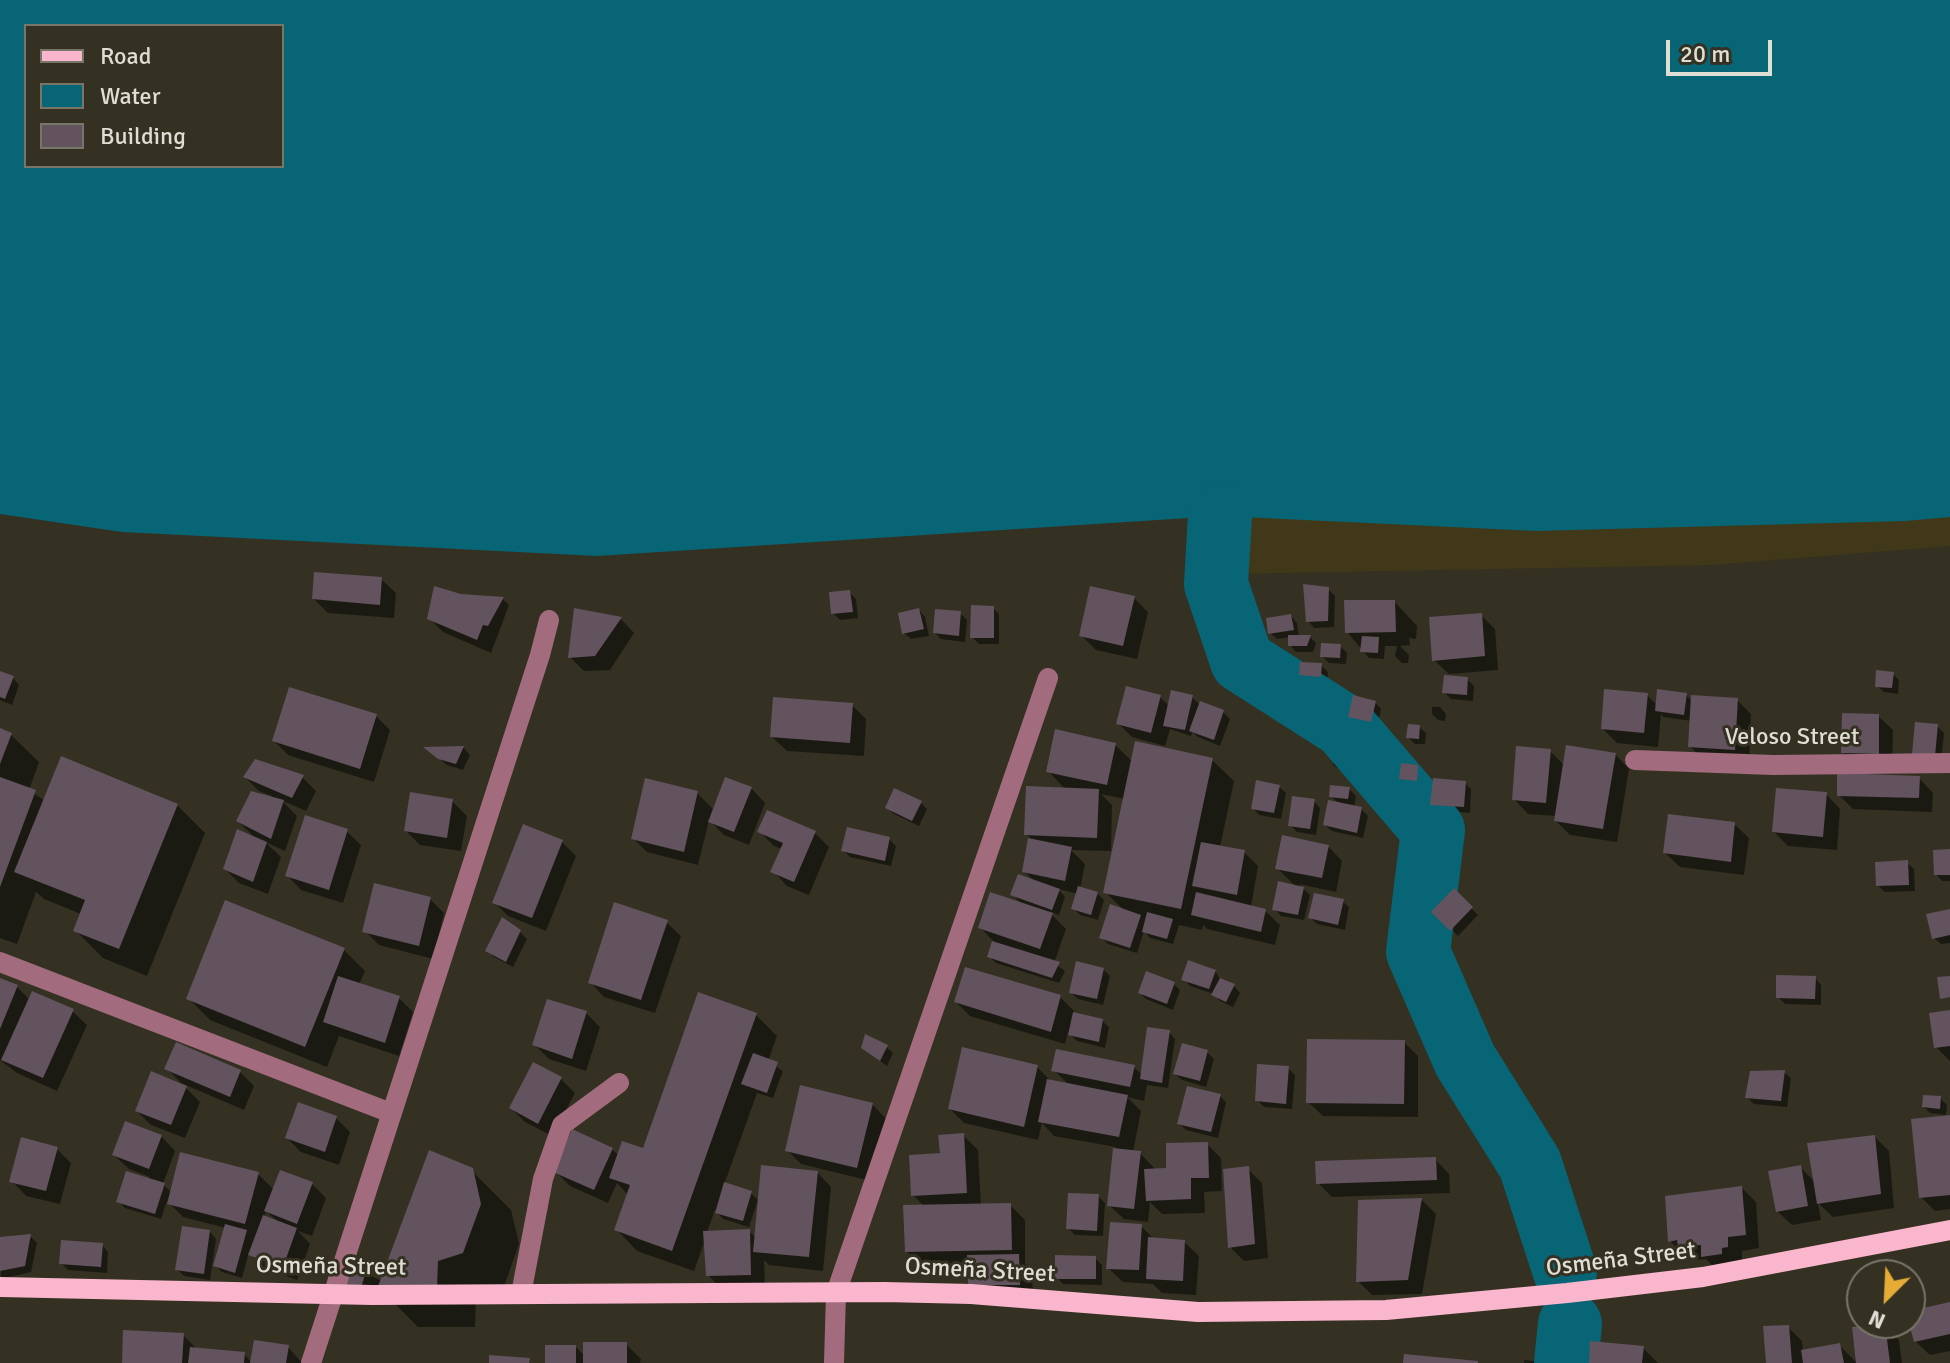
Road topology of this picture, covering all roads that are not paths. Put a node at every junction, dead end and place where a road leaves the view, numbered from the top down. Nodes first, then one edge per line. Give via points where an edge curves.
1 (549, 620) dead end
2 (1048, 678) dead end
3 (1635, 760) dead end
4 (1950, 763) edge
5 (0, 962) edge
6 (619, 1083) dead end
7 (391, 1113) junction
8 (1950, 1230) edge
9 (0, 1287) edge
10 (836, 1293) junction
11 (332, 1294) junction
12 (521, 1294) junction
13 (311, 1363) edge
14 (834, 1363) edge

1 - 7 street
2 - 10 street
3 - 4 street, Veloso Street
5 - 7 street
6 - 12 street via 562,1125 543,1179
7 - 11 street
8 - 10 main road, Osmeña Street via 1703,1277 1386,1310 1198,1312 971,1294
9 - 11 main road, Osmeña Street
10 - 12 main road, Osmeña Street
10 - 14 street
11 - 12 main road, Osmeña Street
11 - 13 street

